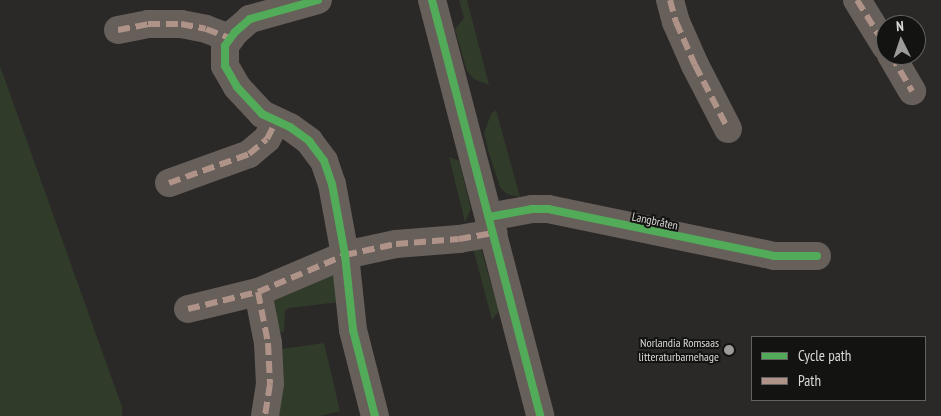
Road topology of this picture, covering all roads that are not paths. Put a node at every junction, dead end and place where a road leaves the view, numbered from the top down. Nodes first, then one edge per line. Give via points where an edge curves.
1 (318, 0) edge
2 (432, 0) edge
3 (670, 0) edge
4 (857, 0) edge
5 (118, 30) dead end
6 (876, 31) edge
7 (230, 38) junction
8 (897, 65) edge
9 (912, 91) dead end
10 (276, 121) junction
11 (728, 129) dead end
12 (168, 183) dead end
13 (491, 225) junction
14 (346, 255) junction
15 (817, 256) dead end
16 (258, 292) junction
17 (188, 309) dead end
18 (265, 416) edge
19 (375, 416) edge
20 (540, 416) edge

1 - 7 street via 250,19
2 - 13 street
3 - 11 street via 676,22
4 - 6 street
5 - 7 street via 148,24 181,24
7 - 10 street via 225,46 225,66 237,87 262,114
8 - 9 street
10 - 12 street via 267,139 249,154
10 - 14 street via 309,141 324,161 332,184
13 - 14 street, Langbråten via 459,239 396,244
13 - 15 street, Langbråten via 532,209 548,209 774,256
13 - 20 street
14 - 16 street, Langbråten
14 - 19 street via 354,330
16 - 17 street, Langbråten
16 - 18 street via 268,343 270,384

